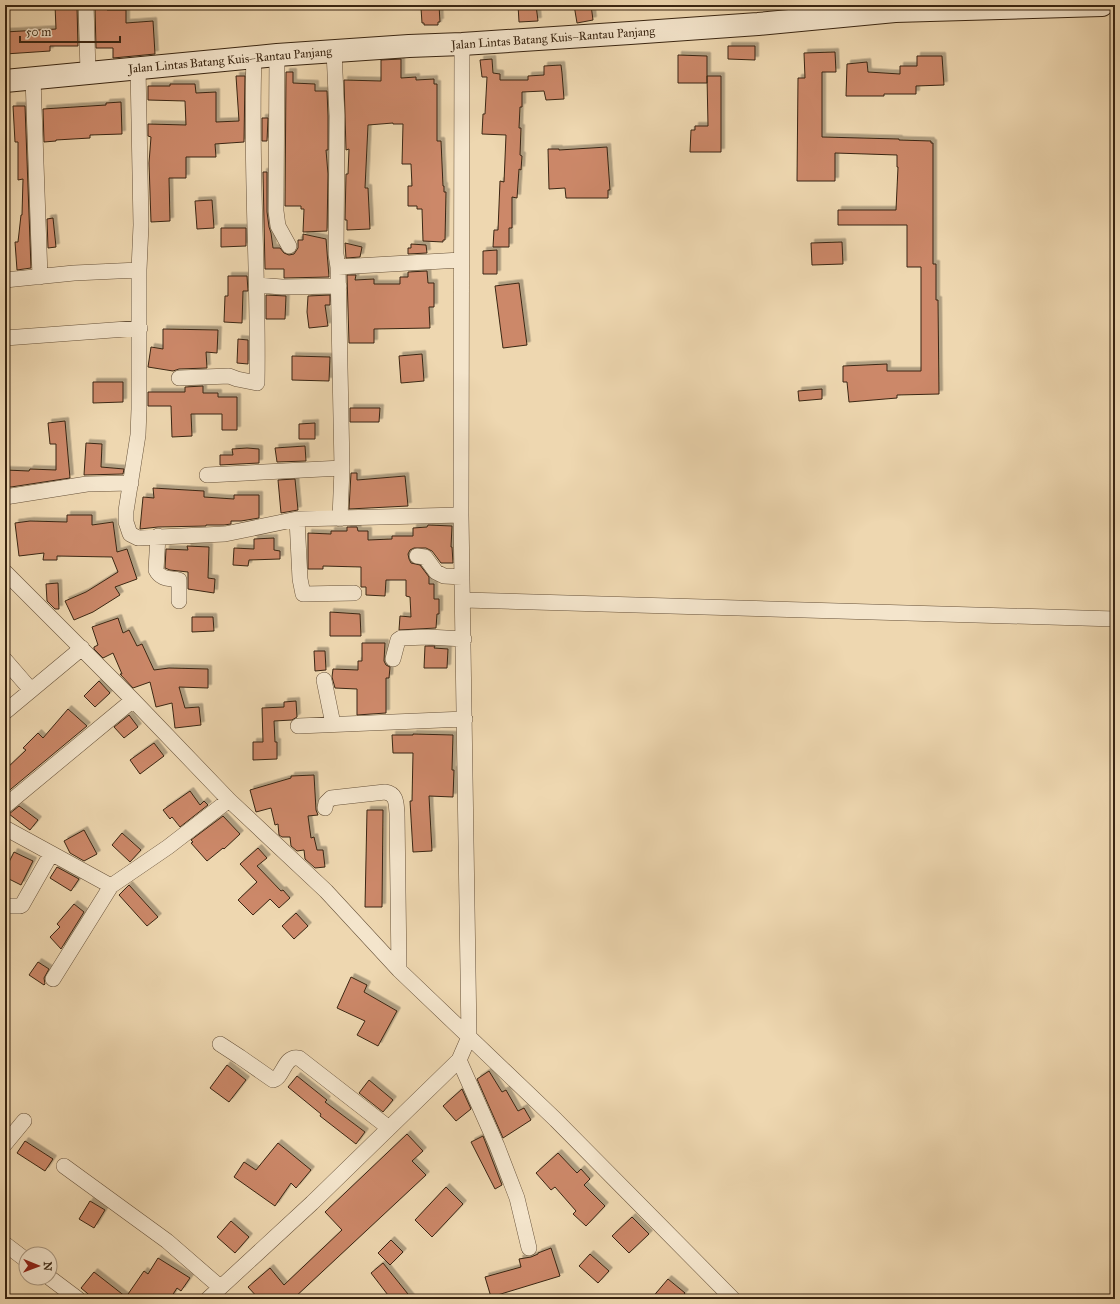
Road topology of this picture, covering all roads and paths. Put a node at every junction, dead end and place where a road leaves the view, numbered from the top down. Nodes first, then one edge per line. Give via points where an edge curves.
1 (86, 5) edge
2 (1102, 5) edge
3 (1070, 6) edge
4 (909, 8) edge
5 (812, 12) edge
6 (462, 44) junction
7 (334, 51) junction
8 (277, 55) junction
9 (254, 57) junction
10 (138, 67) junction
11 (88, 72) junction
12 (33, 78) junction
13 (5, 81) edge
14 (289, 246) dead end
15 (461, 260) junction
16 (338, 267) junction
17 (139, 270) junction
18 (40, 277) junction
19 (5, 280) edge
20 (257, 285) junction
21 (339, 286) junction
22 (140, 328) junction
23 (5, 338) edge
24 (179, 378) dead end
25 (342, 468) junction
26 (208, 475) dead end
27 (131, 483) junction
28 (5, 498) edge
29 (461, 515) junction
30 (297, 519) junction
31 (340, 519) junction
32 (158, 536) junction
33 (417, 556) dead end
34 (5, 572) edge
35 (462, 577) junction
36 (354, 593) dead end
37 (463, 600) junction
38 (179, 601) dead end
39 (1115, 619) edge
40 (464, 639) junction
41 (82, 648) junction
42 (393, 658) dead end
43 (5, 660) edge
44 (324, 680) dead end
45 (31, 690) junction
46 (133, 700) junction
47 (5, 712) edge
48 (465, 719) junction
49 (333, 724) junction
50 (298, 726) dead end
51 (229, 800) junction
52 (5, 806) edge
53 (325, 808) dead end
54 (5, 828) edge
55 (51, 854) junction
56 (112, 886) junction
57 (5, 906) edge
58 (399, 970) junction
59 (53, 979) dead end
60 (469, 1037) junction
61 (220, 1044) dead end
62 (459, 1060) junction
63 (24, 1121) dead end
64 (389, 1128) junction
65 (5, 1144) edge
66 (64, 1166) dead end
67 (5, 1244) edge
68 (530, 1248) dead end
69 (18, 1254) edge
70 (58, 1284) edge
71 (220, 1288) junction
72 (78, 1299) edge
73 (208, 1299) edge
74 (733, 1299) edge

1 - 11 street
2 - 3 main road, Jalan Lintas Batang Kuis–Rantau Panjang
3 - 4 main road, Jalan Lintas Batang Kuis–Rantau Panjang
4 - 5 main road, Jalan Lintas Batang Kuis–Rantau Panjang
5 - 6 main road, Jalan Lintas Batang Kuis–Rantau Panjang via 734,25
6 - 7 main road, Jalan Lintas Batang Kuis–Rantau Panjang
6 - 15 street
7 - 8 main road, Jalan Lintas Batang Kuis–Rantau Panjang
7 - 16 street
8 - 9 main road, Jalan Lintas Batang Kuis–Rantau Panjang
8 - 14 street via 276,211 278,226
9 - 10 main road, Jalan Lintas Batang Kuis–Rantau Panjang
9 - 20 street via 252,109
10 - 11 main road, Jalan Lintas Batang Kuis–Rantau Panjang
10 - 17 street via 141,225
11 - 12 main road, Jalan Lintas Batang Kuis–Rantau Panjang
12 - 13 main road, Jalan Lintas Batang Kuis–Rantau Panjang
12 - 18 street
15 - 16 street
15 - 29 street
16 - 21 street
17 - 18 street
17 - 22 street
18 - 19 street
20 - 21 street
20 - 24 street via 257,383 228,376
21 - 25 street
22 - 23 street
22 - 27 street via 138,435
25 - 26 street
25 - 31 street
27 - 28 street via 87,484
27 - 32 street via 126,511 130,534 138,538
29 - 31 street
29 - 35 street
30 - 31 street
30 - 32 street via 225,534
30 - 36 street via 303,594
32 - 38 street via 156,570 165,578 179,580
33 - 35 street via 425,557 436,572 444,576
34 - 41 street
35 - 37 street
37 - 39 street
37 - 40 street
40 - 42 street via 401,638 398,640
40 - 48 street
41 - 45 street
41 - 46 street
43 - 45 street
44 - 49 street
45 - 47 street
46 - 51 street
46 - 52 street
48 - 49 street
48 - 60 street
49 - 50 street
51 - 56 street
51 - 58 street via 326,891
53 - 58 street via 331,798 385,792 391,793 395,798
54 - 55 street
55 - 56 street
55 - 57 street via 22,905
56 - 59 street
58 - 60 street
60 - 62 street
60 - 74 street via 556,1120
61 - 64 street via 273,1080 290,1059 299,1058
62 - 64 street
62 - 68 street via 517,1198
63 - 65 street
64 - 71 street
66 - 71 street via 167,1241
67 - 69 street
70 - 72 street
71 - 73 street

